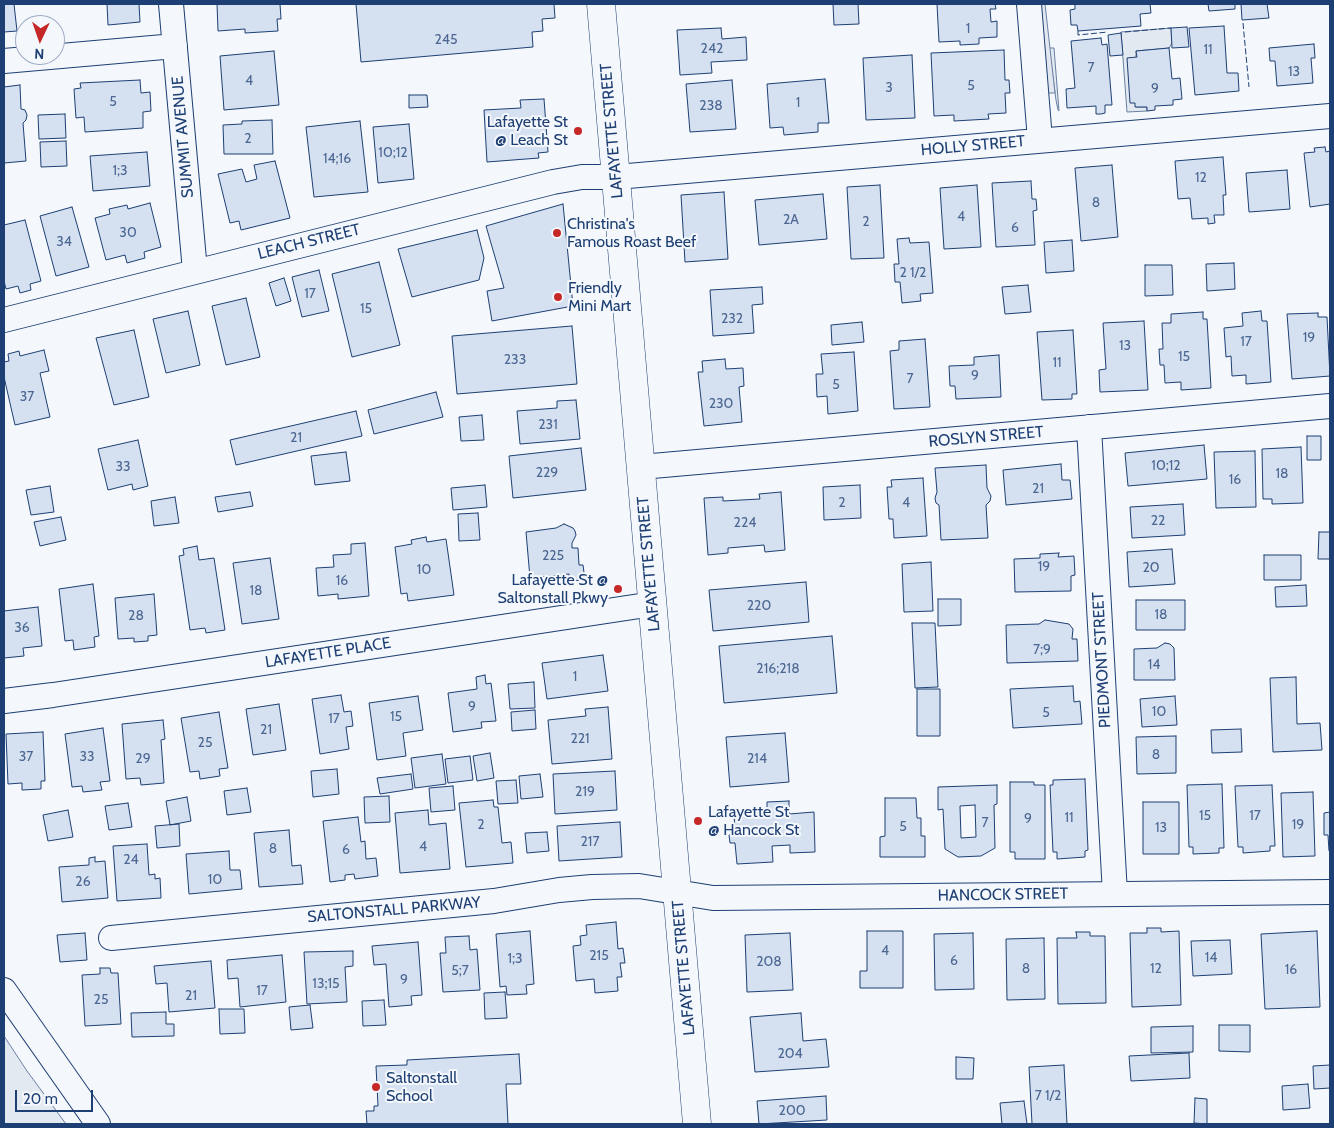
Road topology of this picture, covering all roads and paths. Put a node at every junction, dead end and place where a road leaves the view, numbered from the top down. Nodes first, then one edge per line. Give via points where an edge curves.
1 (171, 4) edge
2 (601, 4) edge
3 (1029, 4) edge
4 (175, 46) junction
5 (4, 61) edge
6 (1330, 116) edge
7 (1040, 140) junction
8 (616, 177) junction
9 (195, 271) junction
10 (4, 320) edge
11 (1330, 406) edge
12 (1089, 427) junction
13 (641, 467) junction
14 (653, 604) junction
15 (4, 700) edge
16 (677, 892) junction
17 (1330, 892) edge
18 (1115, 894) junction
19 (111, 938) dead end
20 (4, 990) edge
21 (98, 1124) edge
22 (697, 1124) edge

1 - 4 street, SUMMIT AVENUE
2 - 8 highway, LAFAYETTE STREET
3 - 7 street
4 - 5 street
4 - 9 street, SUMMIT AVENUE
6 - 7 street, HOLLY STREET
7 - 8 street, HOLLY STREET
8 - 9 street, LEACH STREET via 553,182
8 - 13 highway, LAFAYETTE STREET
9 - 10 street, LEACH STREET
11 - 12 street, ROSLYN STREET
12 - 13 street, ROSLYN STREET
12 - 18 street, PIEDMONT STREET
13 - 14 highway, LAFAYETTE STREET
14 - 15 street, LAFAYETTE PLACE
14 - 16 highway, LAFAYETTE STREET
16 - 18 street, HANCOCK STREET via 713,898
16 - 19 street, SALTONSTALL PARKWAY via 639,886 592,887 494,901
16 - 22 highway, LAFAYETTE STREET
17 - 18 street, HANCOCK STREET
20 - 21 street

